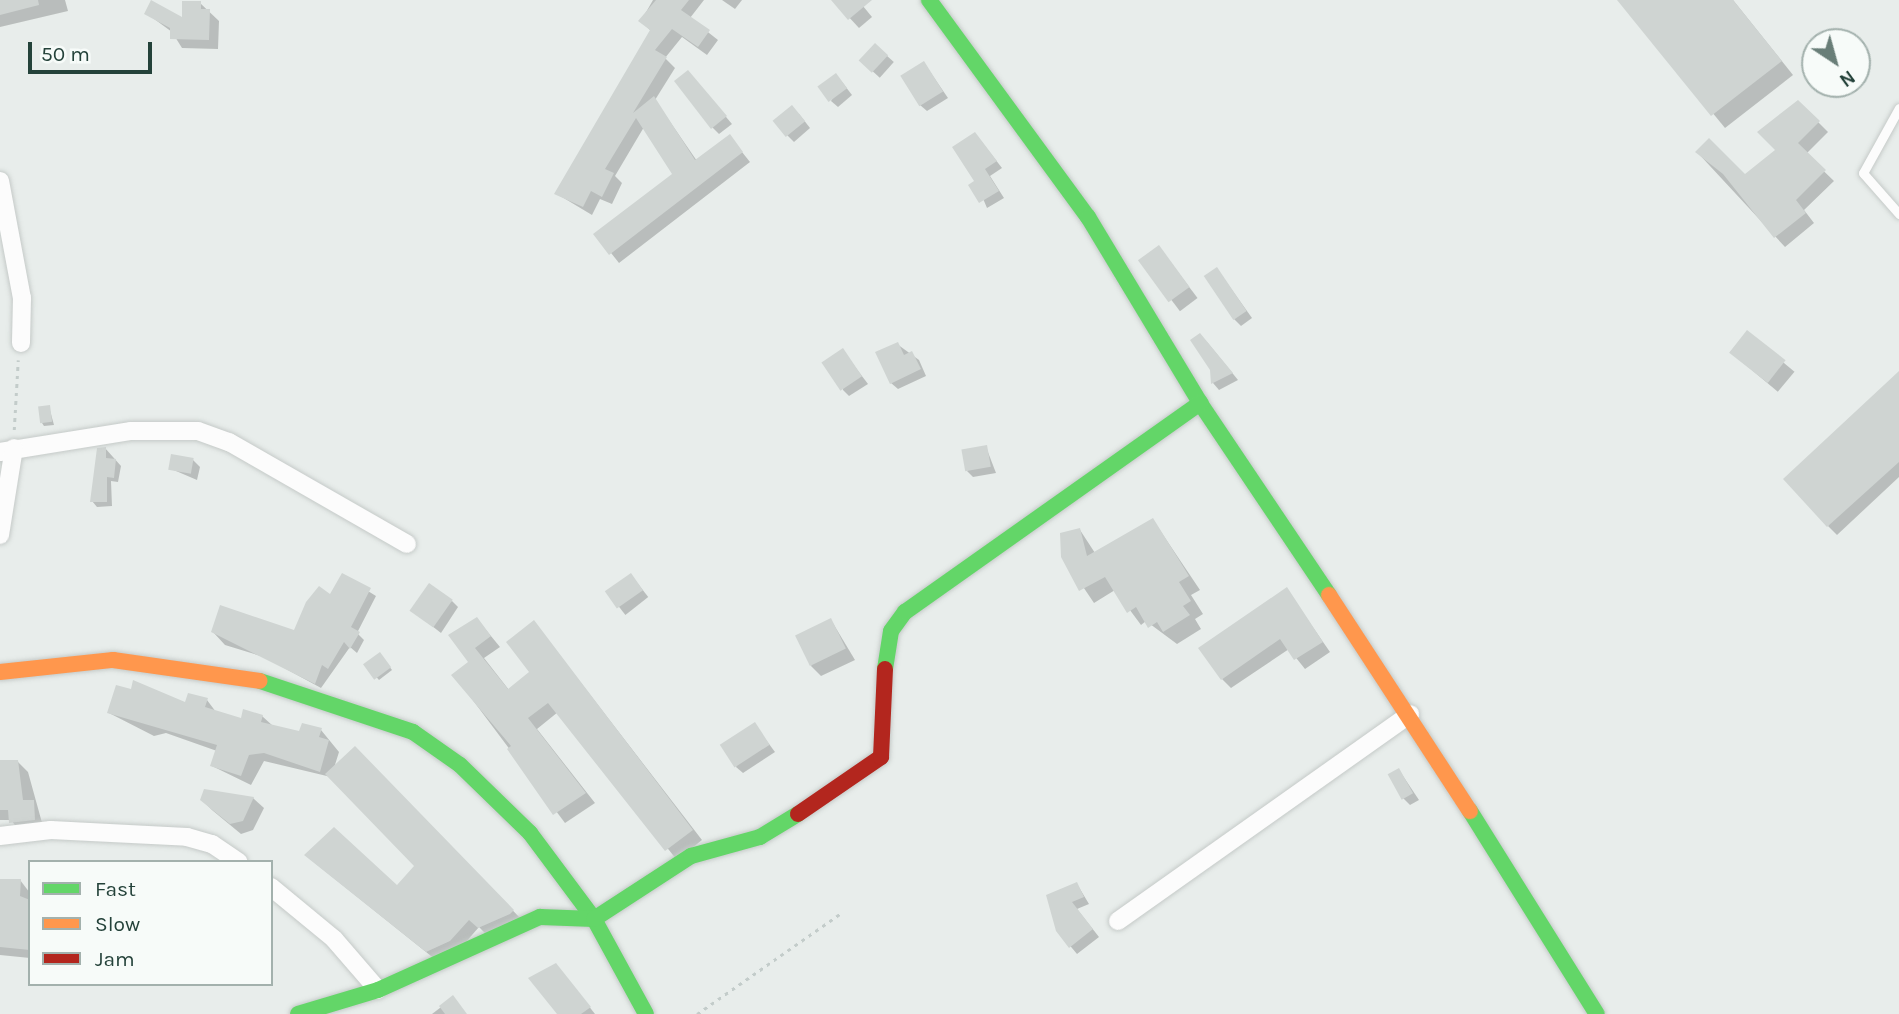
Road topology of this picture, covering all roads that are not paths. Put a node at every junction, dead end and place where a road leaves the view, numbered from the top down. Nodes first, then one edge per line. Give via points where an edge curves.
1 (929, 0) edge
2 (1899, 108) edge
3 (0, 181) edge
4 (1899, 214) edge
5 (21, 343) road end
6 (1200, 403) junction
7 (7, 450) edge
8 (0, 535) edge
9 (407, 544) dead end
10 (0, 673) edge
11 (1410, 714) junction
12 (0, 836) edge
13 (236, 860) edge
14 (273, 889) edge
15 (594, 919) junction
16 (1118, 921) dead end
17 (378, 990) junction
18 (638, 1011) edge
19 (298, 1014) edge
20 (1597, 1014) edge

1 - 6 street via 1087,217
2 - 4 lane via 1863,173
3 - 5 street via 22,298
6 - 11 street
6 - 15 street via 905,612 891,631 880,713 885,747 873,765 760,837 691,856
7 - 8 street
7 - 9 street via 144,430 198,431 229,442
10 - 15 street via 113,660 239,674 413,732 485,787 530,833
11 - 16 street
11 - 20 street
12 - 13 street via 51,830 187,837 212,844
14 - 17 street via 334,939
15 - 17 street via 540,917
15 - 18 street
17 - 19 street

